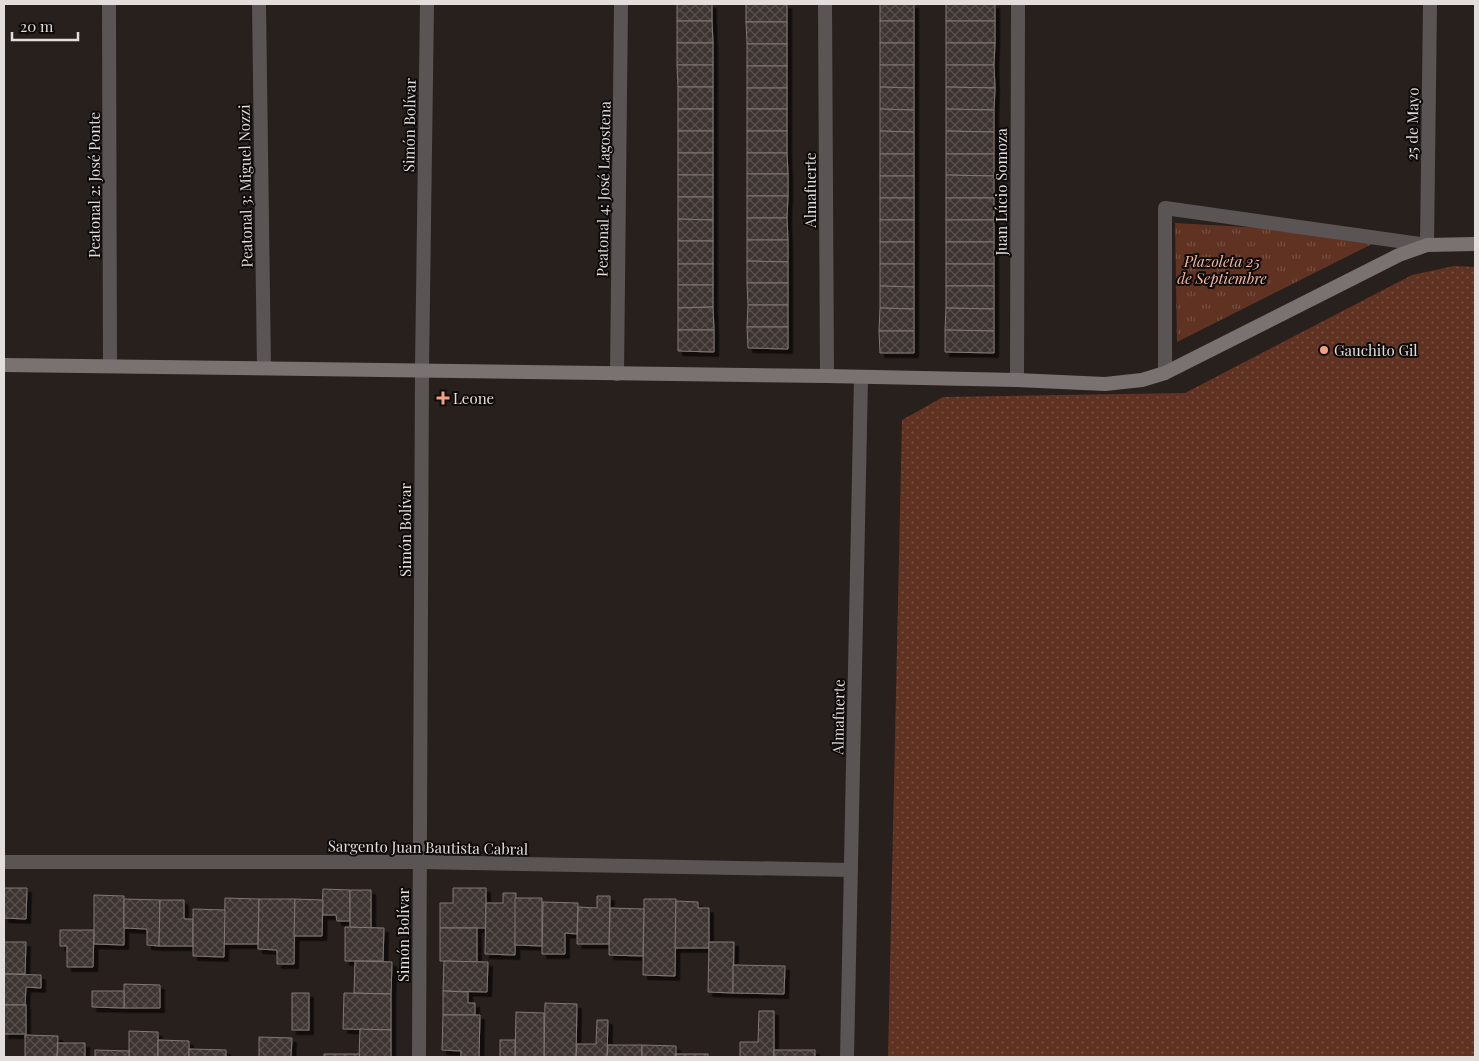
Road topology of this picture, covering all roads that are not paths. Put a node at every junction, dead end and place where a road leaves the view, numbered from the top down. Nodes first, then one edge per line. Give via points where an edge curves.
1 (110, 4) edge
2 (259, 4) edge
3 (427, 4) edge
4 (621, 4) edge
5 (825, 4) edge
6 (1018, 4) edge
7 (1430, 4) edge
8 (1475, 244) edge
9 (1427, 245) junction
10 (4, 364) edge
11 (110, 366) junction
12 (264, 368) junction
13 (422, 370) junction
14 (1165, 373) junction
15 (617, 374) junction
16 (827, 376) junction
17 (861, 378) junction
18 (1017, 380) junction
19 (4, 862) edge
20 (420, 862) junction
21 (851, 870) junction
22 (419, 1057) edge
23 (847, 1057) edge

1 - 11 street, Peatonal 2: José Ponte
2 - 12 street, Peatonal 3: Miguel Nozzi
3 - 13 street, Simón Bolívar
4 - 15 street, Peatonal 4: José Lagostena
5 - 16 street, Almafuerte
6 - 18 street, Juan Lúcio Somoza
7 - 9 street, 25 de Mayo
8 - 9 main road
9 - 14 main road via 1399,255
9 - 14 street via 1165,208
10 - 11 main road
11 - 12 main road
12 - 13 main road
13 - 15 main road
13 - 20 street, Simón Bolívar
14 - 18 main road via 1142,380 1112,383
15 - 16 main road
16 - 17 main road
17 - 18 main road
17 - 21 street, Almafuerte
19 - 20 street, Sargento Juan Bautista Cabral
20 - 21 street, Sargento Juan Bautista Cabral
20 - 22 street, Simón Bolívar
21 - 23 street, Almafuerte

